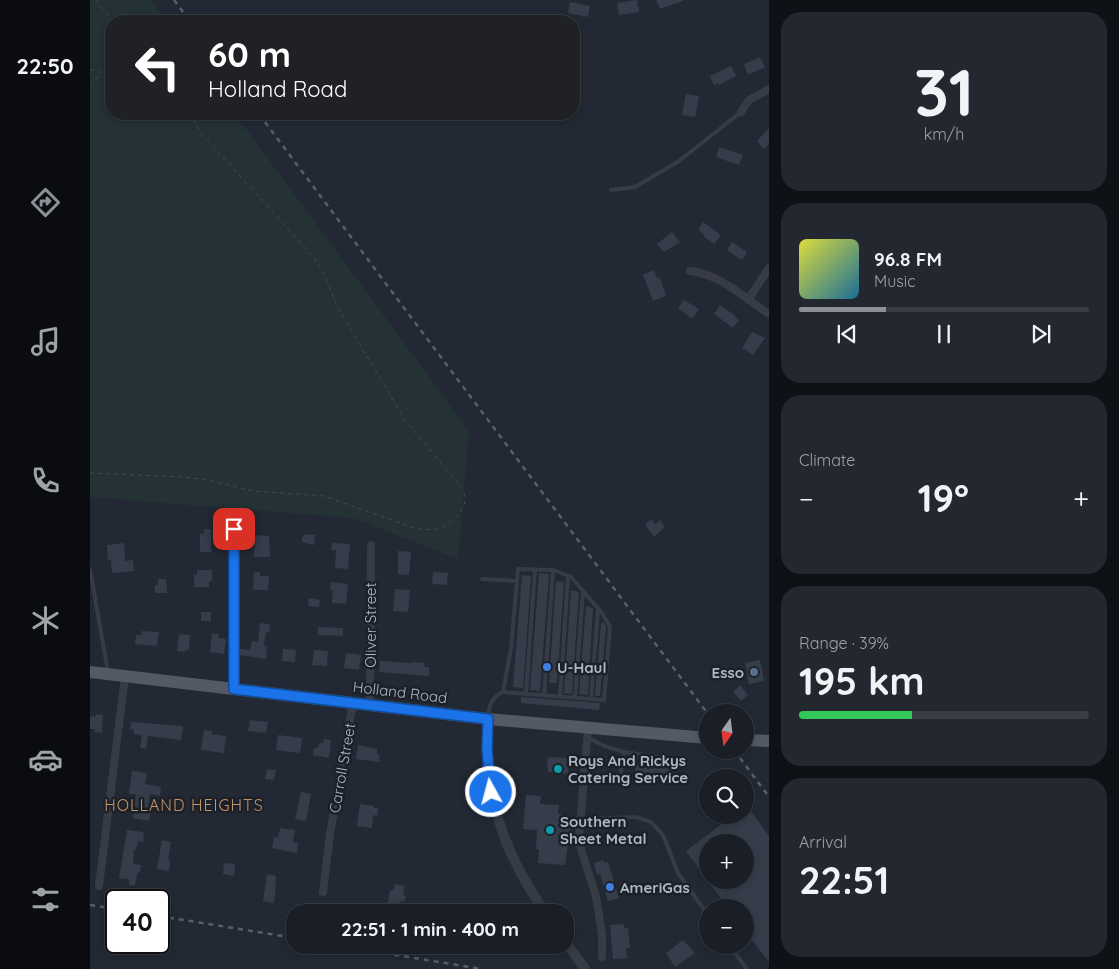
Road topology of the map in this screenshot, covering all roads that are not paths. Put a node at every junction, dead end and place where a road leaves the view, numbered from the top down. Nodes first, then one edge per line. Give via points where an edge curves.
1 (769, 89) edge
2 (741, 112) joint
3 (611, 190) dead end
4 (769, 268) edge
5 (690, 271) dead end
6 (748, 300) junction
7 (769, 314) edge
8 (234, 529) dead end
9 (371, 545) dead end
10 (90, 569) edge
11 (535, 570) junction
12 (553, 570) junction
13 (568, 576) junction
14 (482, 579) dead end
15 (517, 581) junction
16 (583, 591) junction
17 (598, 609) junction
18 (90, 672) edge
19 (108, 674) junction
20 (125, 676) junction
21 (234, 689) junction
22 (503, 692) junction
23 (526, 694) junction
24 (544, 695) junction
25 (560, 697) junction
26 (575, 698) junction
27 (591, 699) junction
28 (353, 703) junction
29 (370, 705) junction
30 (488, 719) junction
31 (588, 733) junction
32 (699, 738) edge
33 (754, 740) edge
34 (769, 741) edge
35 (624, 752) junction
36 (678, 760) dead end
37 (584, 778) junction
38 (580, 819) junction
39 (99, 886) dead end
40 (323, 892) dead end
41 (699, 903) edge
42 (540, 904) edge
43 (574, 954) edge
44 (736, 954) edge
45 (602, 957) dead end
46 (582, 965) edge
47 (747, 969) edge

1 - 2 street via 749,100
2 - 3 lane via 679,161 635,187
4 - 6 street
5 - 6 street via 716,278
6 - 7 street
8 - 21 street
9 - 29 street, Oliver Street
10 - 19 lane
11 - 12 lane
11 - 15 lane via 518,569
11 - 23 lane
12 - 13 lane
12 - 24 lane
13 - 16 lane
13 - 25 lane
14 - 15 lane
15 - 22 lane
16 - 17 lane
16 - 26 lane
17 - 27 lane
17 - 27 lane via 610,627 604,700
18 - 19 main road, Holland Road
19 - 20 main road, Holland Road
20 - 21 main road, Holland Road
20 - 39 street
21 - 28 main road, Holland Road
22 - 23 lane
22 - 30 lane via 496,695 491,703
23 - 24 lane
24 - 25 lane
25 - 26 lane
26 - 27 lane
28 - 29 main road, Holland Road
28 - 40 street, Carroll Street
29 - 30 main road, Holland Road
30 - 31 main road, Holland Road
30 - 42 street via 488,773 497,816 514,862
31 - 32 main road, Holland Road
31 - 35 lane via 604,746
31 - 37 street
33 - 34 main road
35 - 36 lane
35 - 37 lane via 620,777
37 - 38 street
38 - 41 lane via 636,817 651,822 662,835 678,873
38 - 45 street via 580,846 596,896
43 - 46 street
44 - 47 lane

